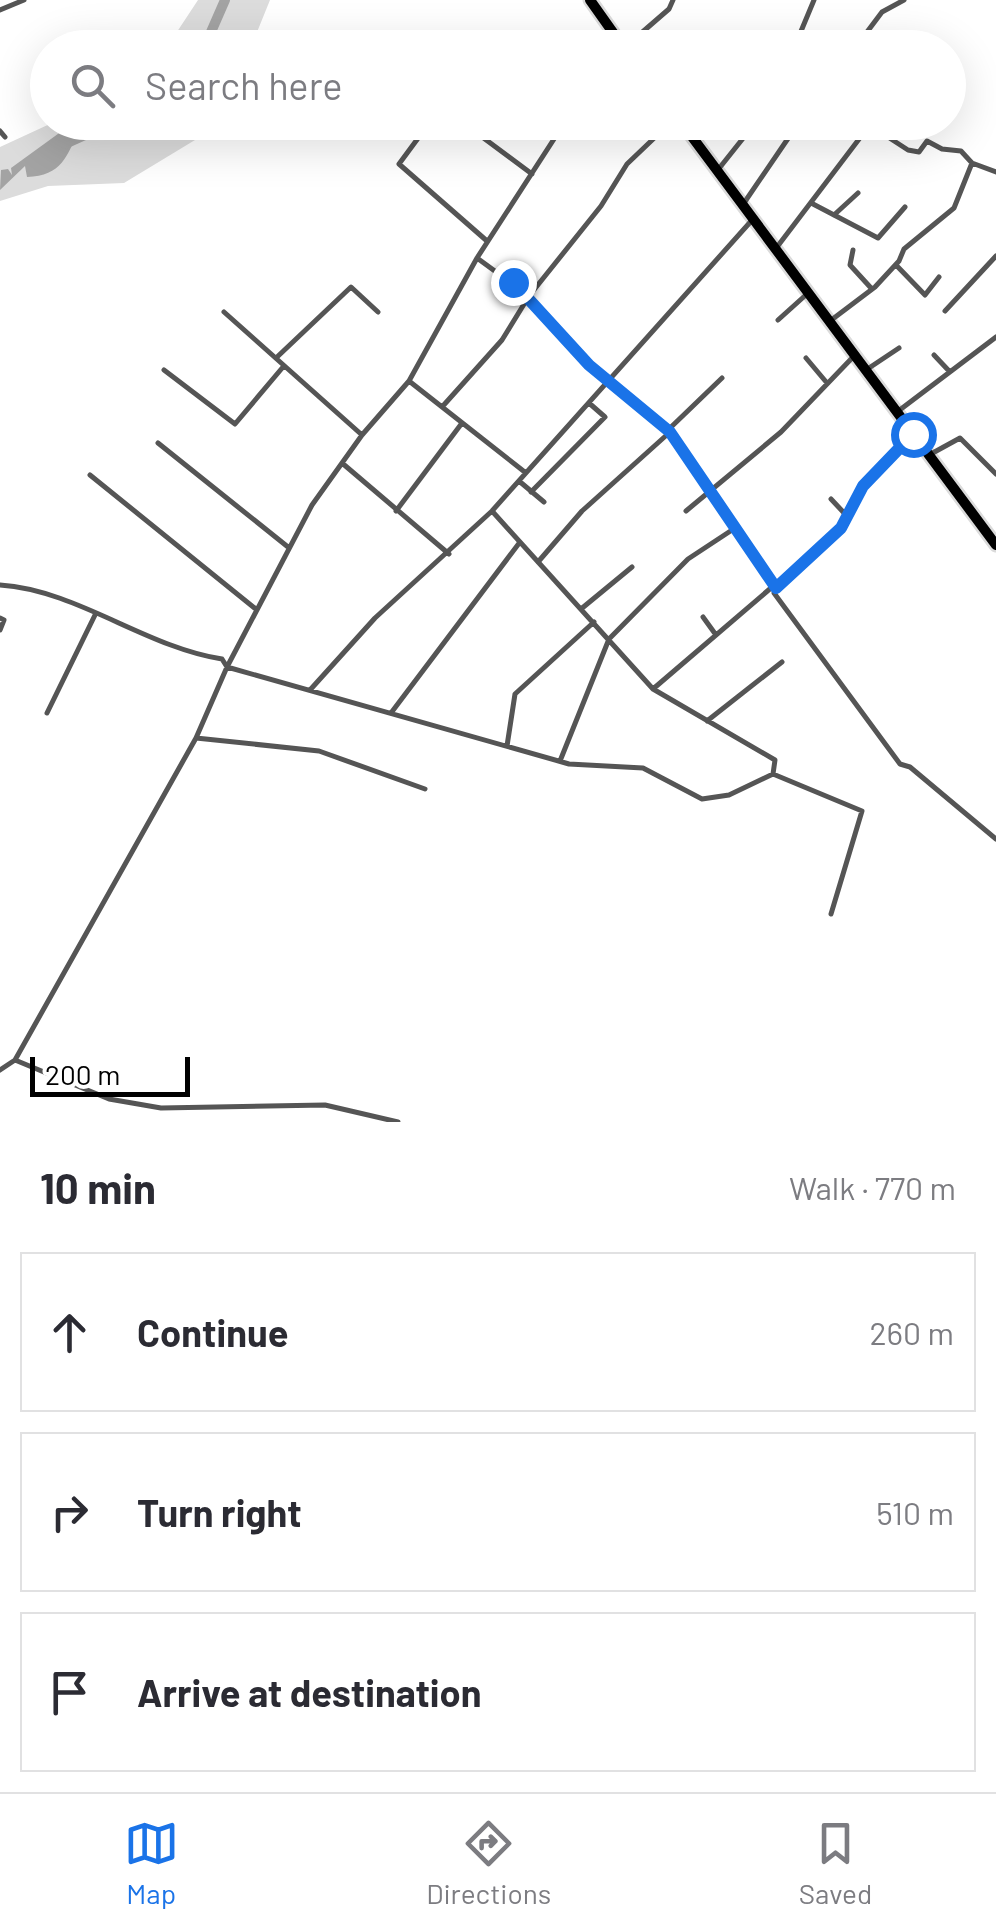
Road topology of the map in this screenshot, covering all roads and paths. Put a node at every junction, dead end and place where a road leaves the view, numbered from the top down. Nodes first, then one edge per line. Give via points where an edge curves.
1 (24, 0) edge
2 (590, 0) edge
3 (673, 0) edge
4 (814, 0) edge
5 (904, 0) edge
6 (12, 2) edge
7 (0, 10) edge
8 (611, 30) edge
9 (645, 30) edge
10 (802, 30) edge
11 (870, 30) edge
12 (417, 140) edge
13 (486, 140) edge
14 (554, 140) edge
15 (653, 140) edge
16 (694, 140) edge
17 (742, 140) edge
18 (788, 140) edge
19 (859, 140) edge
20 (894, 140) edge
21 (972, 163) junction
22 (717, 171) junction
23 (996, 172) edge
24 (532, 174) junction
25 (858, 194) dead end
26 (812, 204) junction
27 (742, 205) junction
28 (905, 207) dead end
29 (833, 216) junction
30 (753, 219) junction
31 (487, 241) junction
32 (776, 248) junction
33 (853, 250) dead end
34 (996, 256) edge
35 (477, 258) junction
36 (896, 265) junction
37 (939, 276) dead end
38 (872, 289) junction
39 (808, 293) junction
40 (528, 296) junction
41 (945, 311) dead end
42 (224, 312) dead end
43 (378, 312) dead end
44 (778, 320) dead end
45 (830, 321) junction
46 (996, 337) edge
47 (899, 348) dead end
48 (855, 355) junction
49 (934, 355) dead end
50 (276, 358) junction
51 (806, 358) dead end
52 (283, 367) junction
53 (164, 370) dead end
54 (866, 370) junction
55 (950, 372) junction
56 (722, 378) dead end
57 (607, 380) junction
58 (409, 381) junction
59 (827, 383) junction
60 (589, 403) junction
61 (442, 407) junction
62 (897, 412) junction
63 (462, 423) junction
64 (669, 431) junction
65 (913, 434) junction
66 (362, 435) junction
67 (158, 443) dead end
68 (930, 455) junction
69 (342, 463) junction
70 (526, 473) junction
71 (996, 474) edge
72 (90, 475) dead end
73 (519, 481) junction
74 (531, 492) junction
75 (710, 493) junction
76 (832, 499) dead end
77 (544, 502) dead end
78 (396, 511) junction
79 (492, 511) junction
80 (686, 511) dead end
81 (848, 516) junction
82 (733, 530) junction
83 (520, 542) junction
84 (996, 545) edge
85 (288, 548) junction
86 (449, 554) junction
87 (538, 562) junction
88 (632, 567) dead end
89 (0, 585) edge
90 (776, 588) junction
91 (581, 609) junction
92 (257, 610) junction
93 (95, 615) junction
94 (703, 617) dead end
95 (0, 618) edge
96 (594, 622) junction
97 (0, 630) edge
98 (716, 635) junction
99 (609, 639) junction
100 (782, 662) dead end
101 (226, 667) junction
102 (310, 690) junction
103 (653, 690) junction
104 (391, 712) junction
105 (47, 713) dead end
106 (707, 721) junction
107 (196, 738) junction
108 (507, 746) junction
109 (560, 761) junction
110 (773, 774) junction
111 (425, 789) dead end
112 (996, 840) edge
113 (831, 914) dead end
114 (16, 1060) junction
115 (0, 1070) edge
116 (398, 1122) edge

1 - 6 street
2 - 8 highway
3 - 9 street
4 - 10 street
5 - 11 street via 882,12
6 - 7 street
12 - 31 street via 399,164
13 - 24 street
14 - 24 street
15 - 40 street via 627,164
16 - 22 highway
17 - 22 street
18 - 27 street
19 - 26 street
20 - 21 street via 919,152 927,141 961,151
21 - 23 street
21 - 36 street via 954,208 904,249
22 - 27 highway
24 - 31 street
25 - 29 street
26 - 29 street
26 - 32 street
27 - 30 highway
28 - 29 street via 878,238
30 - 32 highway
30 - 57 street
31 - 35 street
32 - 39 highway
33 - 38 street via 850,264
34 - 41 street
35 - 40 street
35 - 58 street
36 - 37 street via 925,296
36 - 38 street
38 - 45 street
39 - 44 street
39 - 45 highway
40 - 57 street
40 - 61 street via 502,340
42 - 50 street
43 - 50 street via 351,287
45 - 48 highway
46 - 55 street
47 - 54 street
48 - 54 highway
48 - 59 street
49 - 55 street
50 - 52 street
51 - 59 street
52 - 53 street via 235,424
52 - 66 street
54 - 62 highway
55 - 62 street
56 - 64 street
57 - 60 street
57 - 64 street
58 - 61 street
58 - 66 street
59 - 75 street
60 - 70 street
60 - 74 street via 605,416
61 - 63 street
62 - 65 highway
63 - 70 street
63 - 78 street
64 - 75 street
64 - 87 street
65 - 68 highway
65 - 81 street via 863,486
66 - 69 street
67 - 85 street
68 - 71 street via 960,438
68 - 84 highway
69 - 78 street
69 - 85 street
70 - 73 street
72 - 92 street
73 - 74 street
73 - 79 street
74 - 77 street
75 - 80 street
75 - 82 street
76 - 81 street
78 - 86 street
79 - 83 street
79 - 86 street
81 - 90 street
82 - 90 street
82 - 99 street via 688,559
83 - 87 street
83 - 104 street
85 - 92 street
86 - 102 street via 375,618
87 - 91 street
88 - 91 street
89 - 93 street
90 - 98 street
90 - 112 street via 900,764
91 - 96 street
92 - 101 street
93 - 101 street via 222,659
93 - 105 street
94 - 98 street
95 - 97 street
96 - 99 street
96 - 108 street via 515,694
98 - 103 street
99 - 103 street
99 - 109 street
100 - 106 street
101 - 102 street
101 - 107 street
102 - 104 street
103 - 106 street
104 - 108 street
106 - 110 street via 775,760
107 - 111 street via 319,751
107 - 114 street
108 - 109 street
109 - 110 street via 643,768 702,798 729,795
110 - 113 street via 862,810
114 - 115 street
114 - 116 street via 109,1099 161,1108 325,1105

